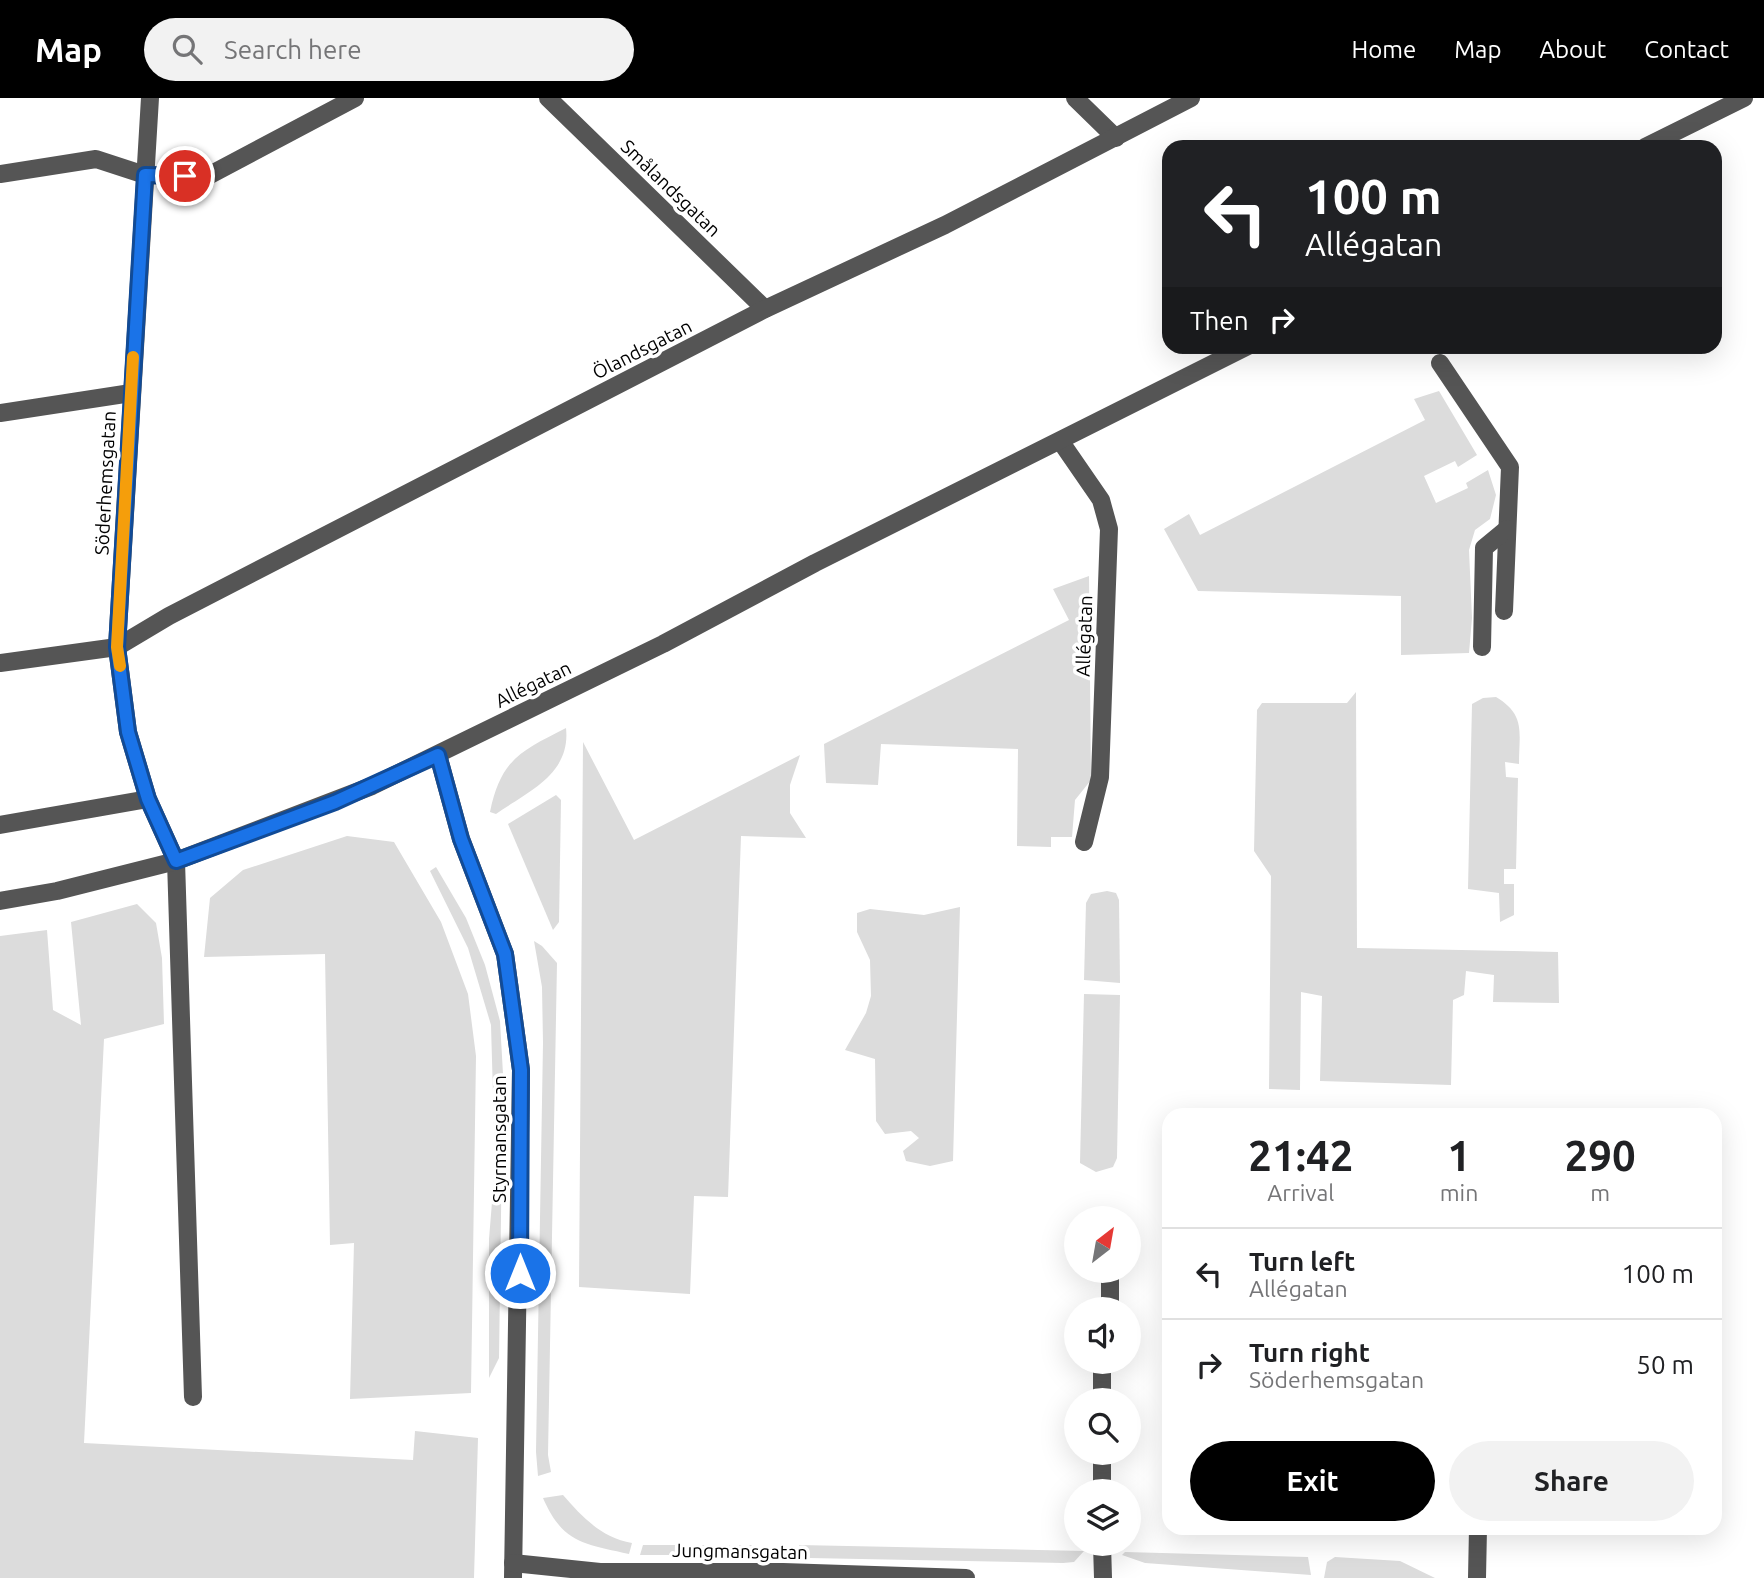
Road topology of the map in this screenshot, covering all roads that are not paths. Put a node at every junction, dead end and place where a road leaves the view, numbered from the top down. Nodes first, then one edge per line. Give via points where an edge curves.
1 (150, 98) edge
2 (355, 98) edge
3 (548, 98) edge
4 (1075, 98) edge
5 (1191, 98) edge
6 (1744, 98) edge
7 (1116, 138) junction
8 (1659, 140) edge
9 (0, 174) edge
10 (145, 175) junction
11 (765, 309) junction
12 (1232, 354) edge
13 (1440, 363) dead end
14 (131, 393) junction
15 (0, 413) edge
16 (1061, 442) junction
17 (1507, 529) junction
18 (1504, 611) dead end
19 (117, 647) junction
20 (1482, 647) dead end
21 (0, 663) edge
22 (438, 755) junction
23 (148, 799) junction
24 (0, 825) edge
25 (1084, 842) dead end
26 (176, 861) junction
27 (0, 901) edge
28 (193, 1397) dead end
29 (1478, 1535) edge
30 (1102, 1556) edge
31 (513, 1571) edge
32 (966, 1578) edge
33 (1103, 1578) edge
34 (1477, 1578) edge

1 - 10 street, Söderhemsgatan
2 - 10 street via 206,177
3 - 11 street, Smålandsgatan
4 - 7 street
5 - 7 street, Ölandsgatan
6 - 8 street
7 - 11 street, Ölandsgatan
9 - 10 street via 96,159
10 - 14 street, Söderhemsgatan
11 - 19 street, Ölandsgatan
12 - 16 street, Allégatan
13 - 17 street via 1510,467
14 - 15 street
14 - 19 street, Söderhemsgatan
16 - 22 street, Allégatan
16 - 25 street, Allégatan via 1101,500 1109,529 1100,777
17 - 18 street
17 - 20 street via 1484,548
19 - 21 street
19 - 23 street, Söderhemsgatan via 128,732
22 - 26 street, Allégatan via 335,802
22 - 31 street, Styrmansgatan via 461,839 505,954 521,1070
23 - 24 street
23 - 26 street, Söderhemsgatan
26 - 27 street, Allégatan
26 - 28 street
29 - 34 street
30 - 33 street
31 - 32 street, Jungmansgatan

